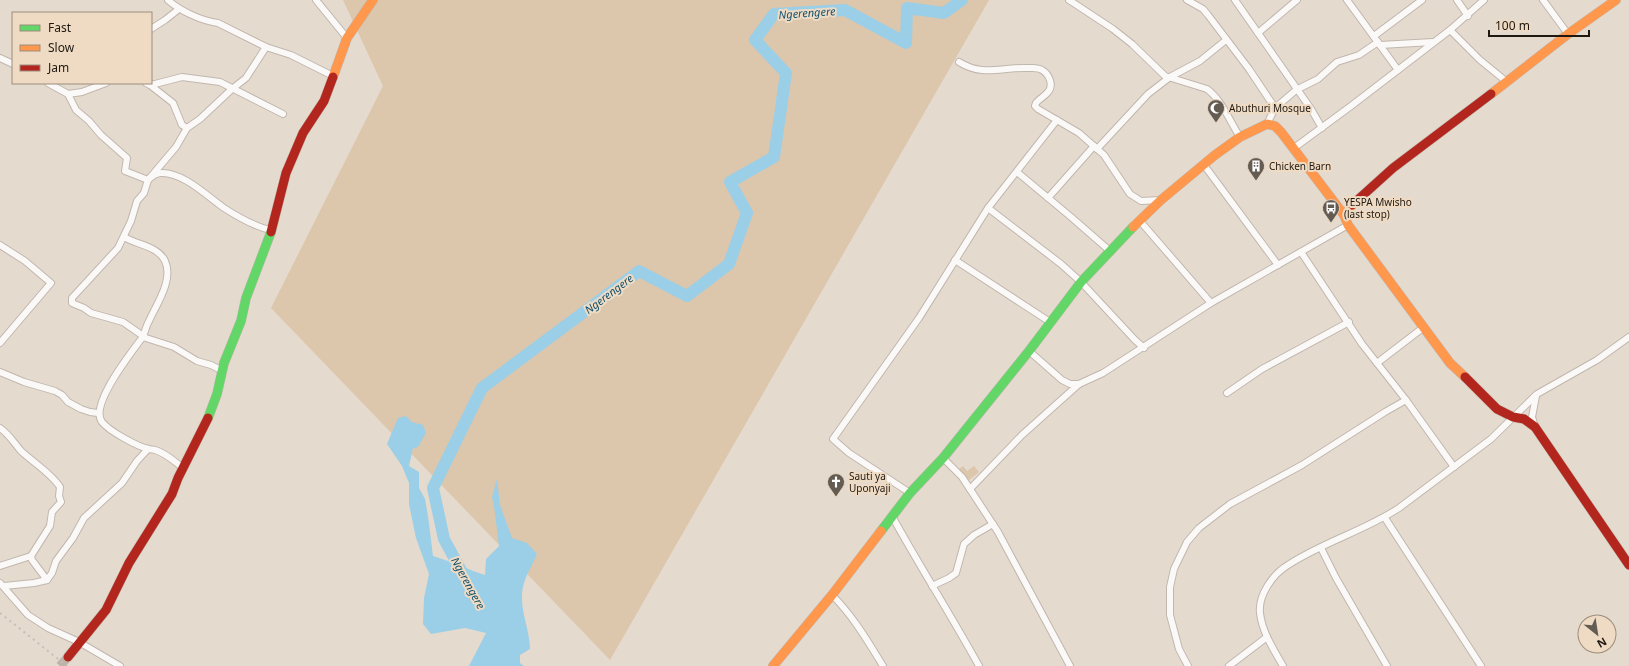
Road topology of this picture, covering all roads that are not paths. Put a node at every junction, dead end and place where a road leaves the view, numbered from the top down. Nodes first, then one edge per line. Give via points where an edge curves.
1 (168, 0) edge
2 (316, 0) edge
3 (373, 0) edge
4 (1069, 0) edge
5 (1083, 0) edge
6 (1187, 0) edge
7 (1235, 0) edge
8 (1297, 0) edge
9 (1347, 0) edge
10 (1422, 0) edge
11 (1456, 0) edge
12 (1484, 0) edge
13 (1543, 0) edge
14 (1616, 0) edge
15 (1077, 6) junction
16 (179, 8) junction
17 (1468, 16) junction
18 (152, 29) edge
19 (1450, 30) junction
20 (1258, 33) junction
21 (1568, 34) junction
22 (347, 38) junction
23 (1226, 40) junction
24 (1377, 41) junction
25 (1433, 42) junction
26 (266, 47) junction
27 (0, 58) edge
28 (959, 62) dead end
29 (12, 64) edge
30 (1398, 70) junction
31 (333, 76) junction
32 (1170, 77) junction
33 (1507, 82) junction
34 (152, 83) edge
35 (50, 84) edge
36 (103, 84) edge
37 (148, 84) edge
38 (232, 89) junction
39 (1296, 90) junction
40 (68, 94) junction
41 (1275, 108) junction
42 (282, 114) dead end
43 (1057, 120) junction
44 (1267, 124) junction
45 (187, 128) junction
46 (1322, 128) junction
47 (1240, 137) junction
48 (1095, 147) junction
49 (1294, 148) junction
50 (1204, 165) junction
51 (1017, 172) junction
52 (148, 180) junction
53 (1048, 198) junction
54 (1162, 200) junction
55 (988, 208) junction
56 (1344, 216) junction
57 (1140, 221) junction
58 (1348, 224) junction
59 (271, 230) junction
60 (124, 237) junction
61 (0, 245) edge
62 (1110, 251) junction
63 (1301, 252) junction
64 (955, 260) junction
65 (1278, 265) junction
66 (1081, 282) junction
67 (1211, 303) junction
68 (1050, 322) junction
69 (1349, 322) junction
70 (1424, 327) junction
71 (1629, 336) edge
72 (143, 337) junction
73 (0, 343) edge
74 (1144, 348) junction
75 (1029, 351) junction
76 (1377, 363) junction
77 (222, 371) junction
78 (0, 372) edge
79 (1079, 384) junction
80 (1227, 393) dead end
81 (1537, 394) junction
82 (1406, 400) junction
83 (98, 413) junction
84 (1513, 417) junction
85 (1535, 427) junction
86 (0, 428) edge
87 (148, 449) junction
88 (943, 458) junction
89 (1454, 467) junction
90 (183, 468) junction
91 (970, 489) junction
92 (910, 493) junction
93 (892, 516) junction
94 (1385, 518) junction
95 (993, 524) junction
96 (1321, 548) junction
97 (31, 556) junction
98 (0, 566) edge
99 (1629, 566) edge
100 (47, 580) junction
101 (2, 584) edge
102 (932, 586) junction
103 (832, 595) junction
104 (1267, 637) junction
105 (79, 642) junction
106 (68, 657) tunnel mouth
107 (120, 666) edge
108 (773, 666) edge
109 (883, 666) edge
110 (979, 666) edge
111 (1070, 666) edge
112 (1188, 666) edge
113 (1229, 666) edge
114 (1283, 666) edge
115 (1387, 666) edge
116 (1481, 666) edge

1 - 16 street
2 - 22 street
3 - 22 street
4 - 15 street
5 - 15 street
6 - 23 street via 1203,9
7 - 20 street
8 - 20 street
9 - 24 street
10 - 24 street
11 - 17 street
12 - 17 street
13 - 21 street
14 - 21 street
15 - 32 street via 1113,29 1165,76
16 - 18 street
16 - 26 street via 208,22 218,23
17 - 19 street
19 - 25 street
19 - 33 street
20 - 39 street
21 - 33 street
22 - 31 street
23 - 32 street via 1200,61
23 - 41 street
24 - 25 street
24 - 30 street
24 - 39 street via 1359,54 1337,62 1318,79
25 - 30 street
26 - 31 street via 291,55
26 - 38 street via 246,78
27 - 29 street
28 - 43 street via 981,71 1022,68 1042,70 1049,77 1049,92 1036,103 1036,106
30 - 46 street
31 - 59 street via 324,101 303,133 286,173
32 - 47 street via 1210,91
32 - 48 street via 1148,94
33 - 56 street via 1393,168 1349,208
34 - 38 street via 182,77 220,82
35 - 40 street
36 - 40 street
37 - 45 street via 173,103 182,125
38 - 42 street
38 - 45 street
39 - 41 street
39 - 46 street
40 - 52 street via 76,110 127,158 125,171
41 - 44 street
43 - 48 street via 1079,133
43 - 51 street
44 - 47 street
44 - 49 street via 1278,128
45 - 52 street via 176,147
46 - 49 street
47 - 50 street
48 - 53 street
48 - 54 street via 1104,155 1130,194 1141,201
49 - 56 street
50 - 54 street
50 - 65 street
51 - 53 street
51 - 55 street
52 - 59 street via 159,173 171,174 191,184 235,215
52 - 60 street
53 - 62 street
54 - 57 street
55 - 64 street
55 - 66 street
56 - 58 street
57 - 62 street
57 - 67 street
58 - 63 street
58 - 70 street
59 - 77 street
60 - 72 street via 152,248 166,262 166,284 163,294
60 - 72 street via 118,248 74,295 72,303 91,314 123,322
61 - 73 street via 25,261 51,283
62 - 66 street
63 - 65 street
63 - 69 street
64 - 68 street
64 - 92 street via 919,318 833,440
65 - 67 street
66 - 68 street
66 - 74 street
67 - 74 street
68 - 75 street
69 - 76 street
69 - 80 street via 1262,369
70 - 76 street
70 - 84 street via 1450,363 1497,409
71 - 81 street via 1597,360
72 - 77 street via 174,347 197,361
72 - 83 street via 121,365
74 - 79 street via 1103,373
75 - 79 street via 1062,380 1070,384
75 - 88 street
76 - 82 street
77 - 90 street via 217,394 205,425
78 - 83 street via 55,391 80,409
79 - 91 street via 1022,435
81 - 84 street
81 - 85 street via 1532,417
82 - 89 street
82 - 112 street via 1302,465 1230,504 1199,528 1187,542 1174,569 1170,587 1170,615 1179,649
83 - 87 street via 102,423
84 - 85 street via 1524,419
84 - 89 street
85 - 99 street
86 - 97 street via 60,487 61,502 52,512 50,526
87 - 90 street via 168,456
87 - 100 street via 122,483 84,518 56,561
88 - 91 street
88 - 92 street
89 - 94 street
90 - 105 street via 172,494 130,563 106,610
91 - 95 street
92 - 93 street
93 - 102 street
93 - 103 street
94 - 96 street
94 - 116 street
95 - 102 street via 964,544 956,573
95 - 111 street
96 - 104 street via 1287,566 1263,593 1259,612
96 - 115 street via 1332,572
97 - 98 street
97 - 100 street
100 - 101 street via 34,584
101 - 105 street via 28,615 48,628
102 - 110 street
103 - 108 street
103 - 109 street via 856,622
104 - 113 street
104 - 114 street
105 - 106 street
105 - 107 street

